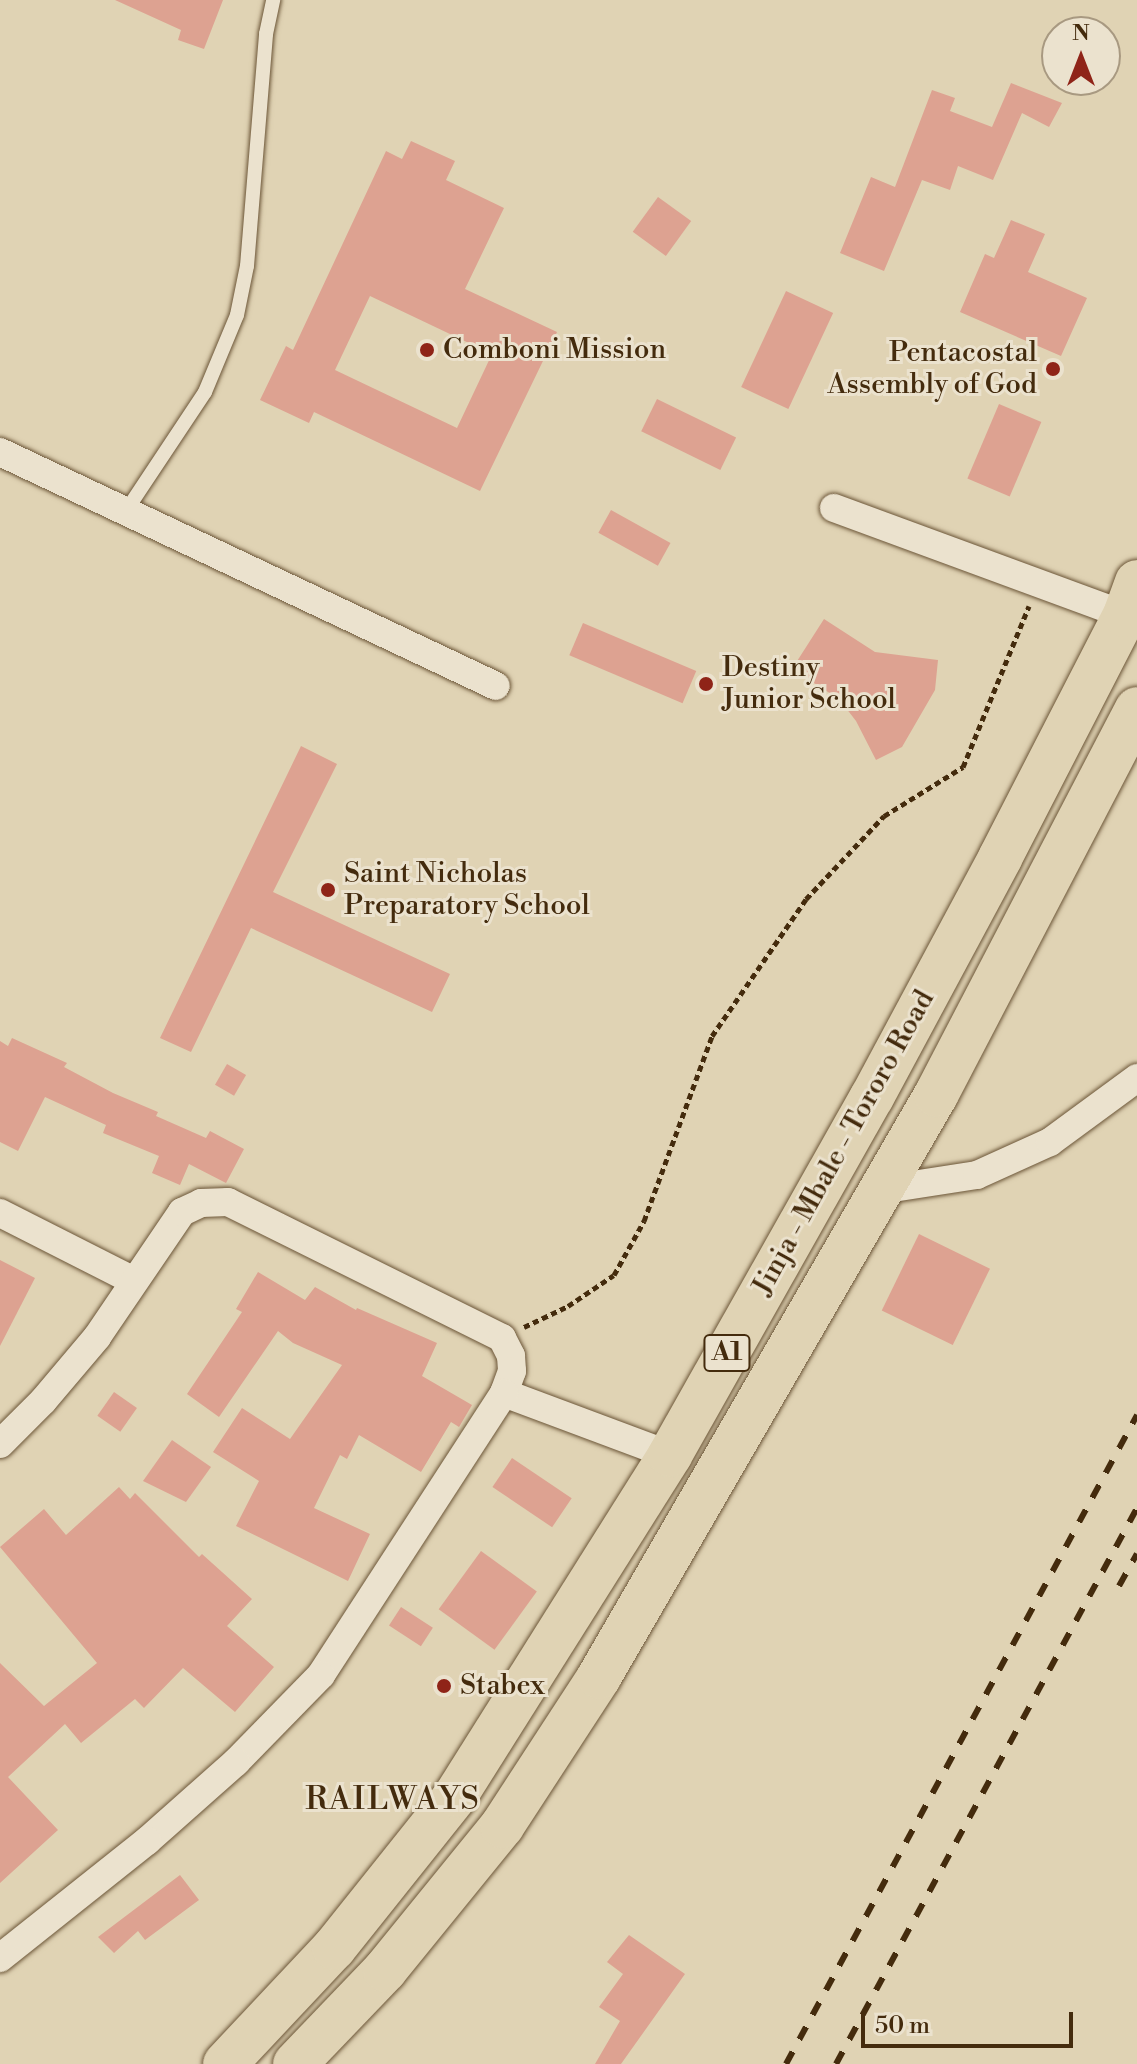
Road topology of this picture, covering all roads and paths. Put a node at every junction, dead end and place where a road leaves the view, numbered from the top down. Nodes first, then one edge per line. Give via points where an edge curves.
1 (273, 0) edge
2 (0, 452) edge
3 (834, 508) dead end
4 (126, 511) junction
5 (1038, 583) junction
6 (1131, 598) edge
7 (496, 686) dead end
8 (1137, 709) edge
9 (1137, 1078) edge
10 (880, 1190) junction
11 (0, 1213) edge
12 (132, 1280) junction
13 (502, 1338) junction
14 (504, 1393) junction
15 (0, 1444) edge
16 (670, 1455) junction
17 (0, 1958) edge
18 (225, 2064) edge
19 (295, 2064) edge

1 - 4 lane via 247,266 237,315 205,392
2 - 4 street
3 - 5 street
4 - 7 street
5 - 6 street
5 - 13 path via 963,767 884,816 806,899 712,1036 644,1221 614,1275 568,1306
6 - 16 highway, Jinja - Mbale - Tororo Road / A1 via 872,1097
8 - 10 highway, Jinja - Mbale - Tororo Road / A1 via 936,1095
9 - 10 street via 1050,1142 977,1175
10 - 19 highway, Jinja - Mbale - Tororo Road / A1 via 599,1677 502,1826 385,1970
11 - 12 street
12 - 13 street via 182,1212 201,1203 228,1202
12 - 15 street via 97,1337
13 - 14 street via 512,1371
14 - 16 street
14 - 17 street via 321,1675 236,1762 158,1831
16 - 18 highway, Jinja - Mbale - Tororo Road / A1 via 456,1795 334,1948

